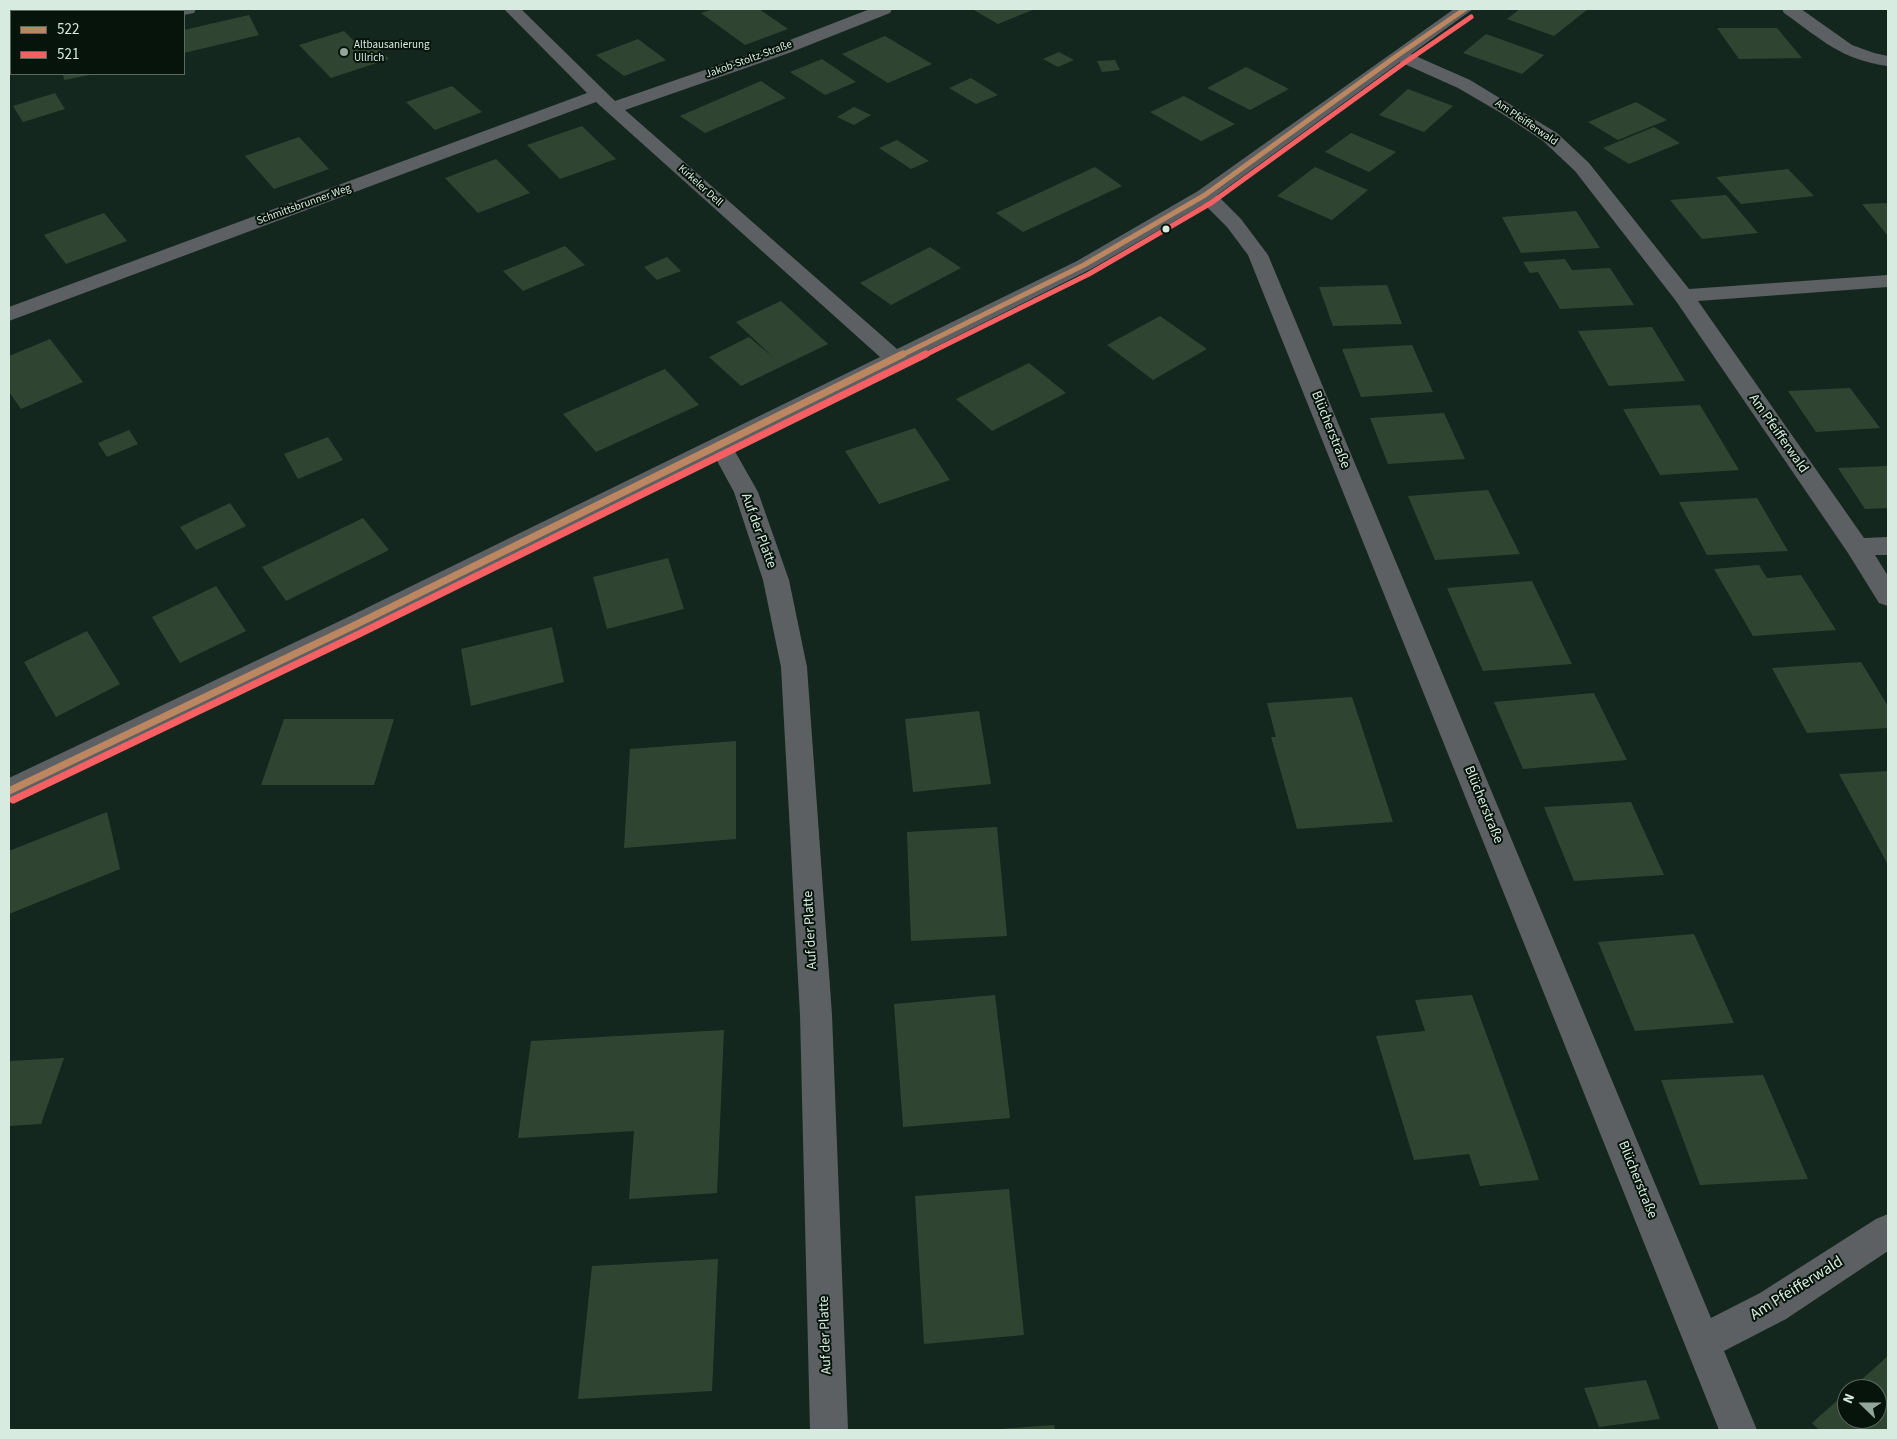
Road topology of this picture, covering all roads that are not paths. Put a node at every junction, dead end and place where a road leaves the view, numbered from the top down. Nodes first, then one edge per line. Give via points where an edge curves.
1 (512, 9) edge
2 (884, 9) edge
3 (1465, 9) edge
4 (1790, 9) edge
5 (1398, 55) junction
6 (1888, 61) edge
7 (605, 101) junction
8 (1205, 195) junction
9 (1888, 281) edge
10 (1683, 296) junction
11 (9, 314) edge
12 (894, 358) junction
13 (719, 444) junction
14 (1888, 546) edge
15 (1857, 547) junction
16 (1888, 596) edge
17 (9, 790) edge
18 (1888, 1231) edge
19 (1703, 1342) junction
20 (829, 1430) edge
21 (1738, 1430) edge

1 - 7 street, Kirkeler Dell
2 - 7 street, Jakob-Stoltz-Straße via 755,58
3 - 5 street
4 - 6 street via 1852,53
5 - 8 street
5 - 10 street, Am Pfeifferwald via 1464,84 1550,137 1582,167
7 - 11 street, Schmittsbrunner Weg
7 - 12 street, Kirkeler Dell
8 - 12 street via 1084,265
8 - 19 street, Blücherstraße via 1238,225 1258,255
9 - 10 street
10 - 15 street, Am Pfeifferwald
12 - 13 street
13 - 17 street via 352,626
13 - 20 street, Auf der Platte via 746,492 776,580 794,667 816,1015
14 - 15 street
15 - 16 street, Am Pfeifferwald
18 - 19 street, Am Pfeifferwald via 1773,1306
19 - 21 street, Blücherstraße

